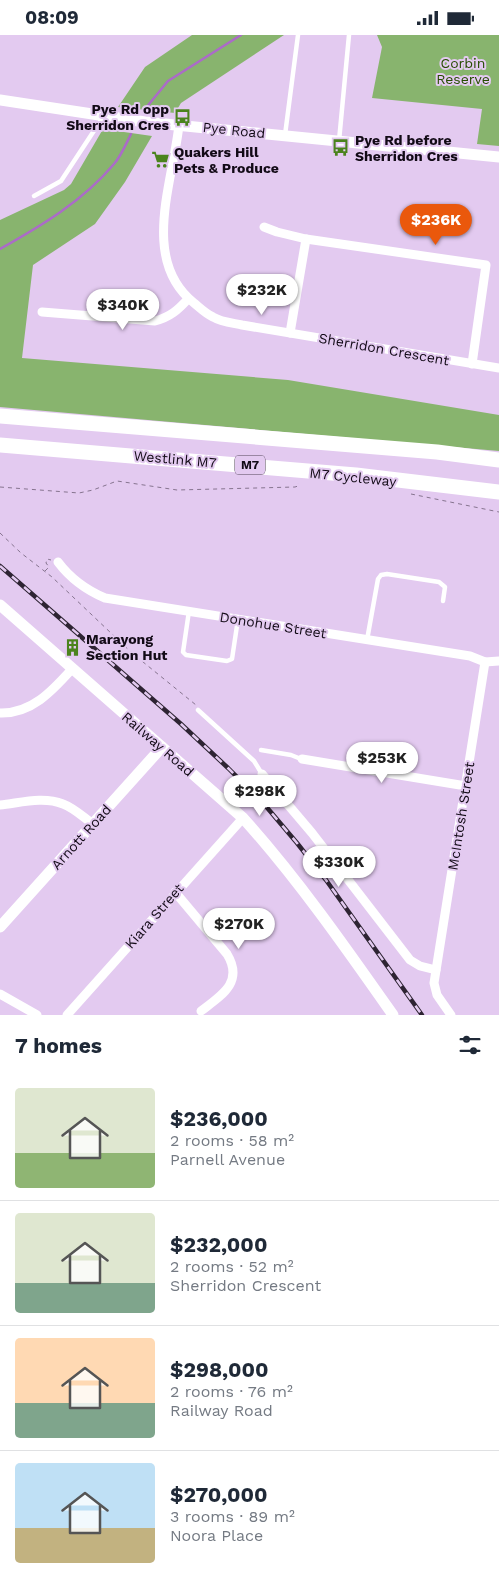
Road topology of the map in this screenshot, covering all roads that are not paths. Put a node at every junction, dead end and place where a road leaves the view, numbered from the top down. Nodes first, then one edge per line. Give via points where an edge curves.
1 (298, 35) edge
2 (350, 35) edge
3 (0, 100) edge
4 (104, 116) junction
5 (179, 125) junction
6 (285, 135) junction
7 (339, 141) junction
8 (499, 157) edge
9 (34, 196) dead end
10 (264, 227) dead end
11 (306, 239) junction
12 (188, 299) junction
13 (42, 312) dead end
14 (290, 333) junction
15 (472, 364) junction
16 (499, 368) edge
17 (0, 416) edge
18 (0, 445) edge
19 (499, 460) edge
20 (499, 492) edge
21 (58, 562) road end
22 (443, 601) dead end
23 (0, 605) edge
24 (189, 611) junction
25 (238, 619) junction
26 (367, 640) junction
27 (499, 661) edge
28 (485, 662) junction
29 (72, 669) junction
30 (198, 710) dead end
31 (0, 713) edge
32 (162, 747) junction
33 (261, 750) dead end
34 (302, 759) joint
35 (262, 774) joint
36 (466, 786) junction
37 (0, 805) edge
38 (243, 818) junction
39 (93, 824) junction
40 (175, 892) junction
41 (0, 927) edge
42 (436, 970) junction
43 (0, 994) edge
44 (201, 1011) dead end
45 (37, 1015) edge
46 (67, 1015) edge
47 (393, 1015) edge
48 (451, 1015) edge

1 - 6 lane
2 - 7 lane
3 - 4 street, Pye Road
4 - 5 street, Pye Road
4 - 9 lane via 61,181
5 - 6 street, Pye Road
5 - 12 street, Sherridon Crescent via 163,243 175,281
6 - 7 street, Pye Road
7 - 8 street, Pye Road
10 - 11 street
11 - 14 street
11 - 15 street via 486,265
12 - 13 street via 167,318 155,321
12 - 14 street, Sherridon Crescent via 218,319
14 - 15 street, Sherridon Crescent
15 - 16 street, Sherridon Crescent
17 - 19 highway, Westlink M7 / M7
18 - 20 highway, Westlink M7 / M7 via 356,475
21 - 24 street, Donohue Street via 91,592 105,598
22 - 26 lane via 445,587 439,582 381,575
23 - 29 street, Railway Road
24 - 25 street, Donohue Street
24 - 25 lane via 183,652 186,655 232,659
25 - 26 street, Donohue Street
26 - 28 street, Donohue Street via 470,656
27 - 28 street, Donohue Street
28 - 36 street, McIntosh Street
29 - 31 street via 38,702 17,711
29 - 32 street, Railway Road
30 - 35 lane via 254,761
32 - 38 street, Railway Road
32 - 39 street, Arnott Road
33 - 34 lane
34 - 36 street
35 - 42 street via 410,960
36 - 42 street, McIntosh Street
37 - 39 street via 36,801 62,803
38 - 40 street, Kiara Street
38 - 47 street, Railway Road via 362,970
39 - 41 street, Arnott Road
40 - 44 street via 227,953 232,965 232,978 227,990
40 - 46 street, Kiara Street
42 - 48 street, McIntosh Street via 435,989
43 - 45 street

